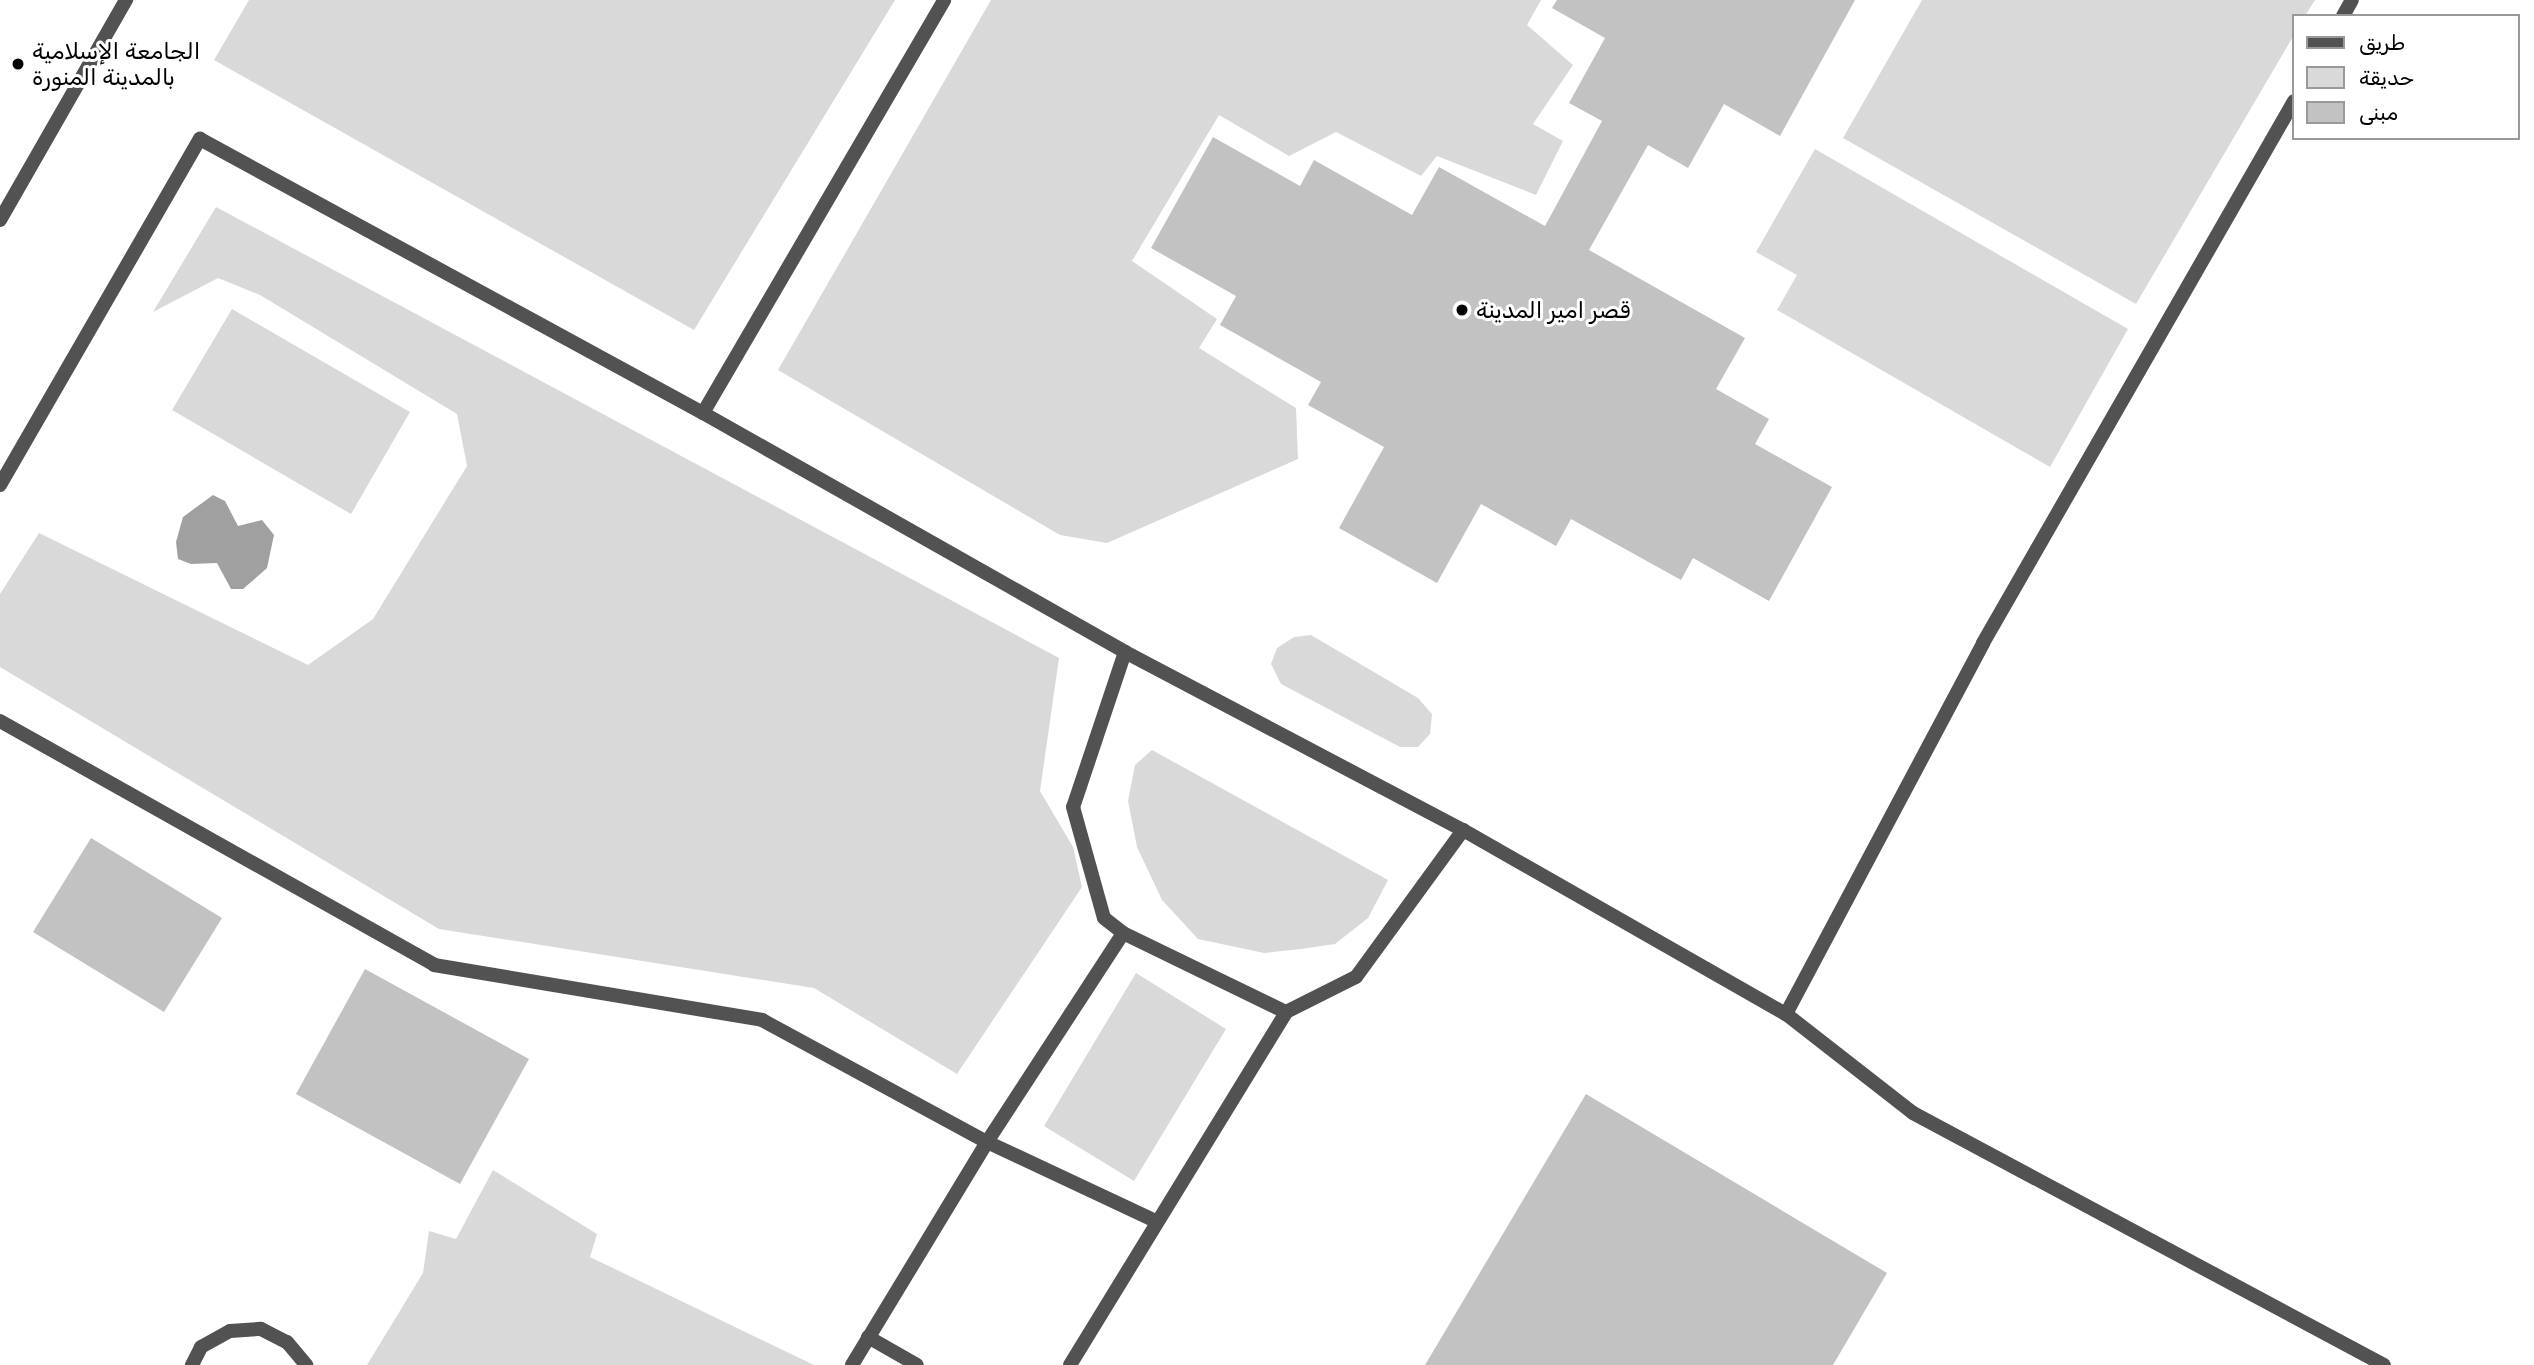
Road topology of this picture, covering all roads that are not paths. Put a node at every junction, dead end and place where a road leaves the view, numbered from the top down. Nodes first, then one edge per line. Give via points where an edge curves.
1 (127, 0) edge
2 (944, 0) edge
3 (2292, 104) edge
4 (0, 220) edge
5 (703, 413) junction
6 (0, 485) edge
7 (1125, 652) junction
8 (0, 721) edge
9 (1463, 830) junction
10 (1123, 933) junction
11 (1286, 1012) junction
12 (1786, 1014) junction
13 (987, 1142) junction
14 (1156, 1221) junction
15 (868, 1337) junction
16 (192, 1365) edge
17 (306, 1365) edge
18 (852, 1365) edge
19 (917, 1365) edge
20 (1070, 1365) edge
21 (2384, 1365) edge

1 - 4 street
2 - 5 street
3 - 12 street via 1983,643
5 - 6 street via 200,139
5 - 7 street
7 - 9 street
7 - 10 street via 1073,807 1104,918
8 - 13 street via 434,965 762,1020
9 - 11 street via 1356,977
9 - 12 street
10 - 11 street
10 - 13 street
11 - 14 street
12 - 21 street via 1913,1113
13 - 14 street
13 - 15 street
14 - 20 street
15 - 18 street
15 - 19 street
16 - 17 street via 201,1347 230,1331 261,1329 287,1342

